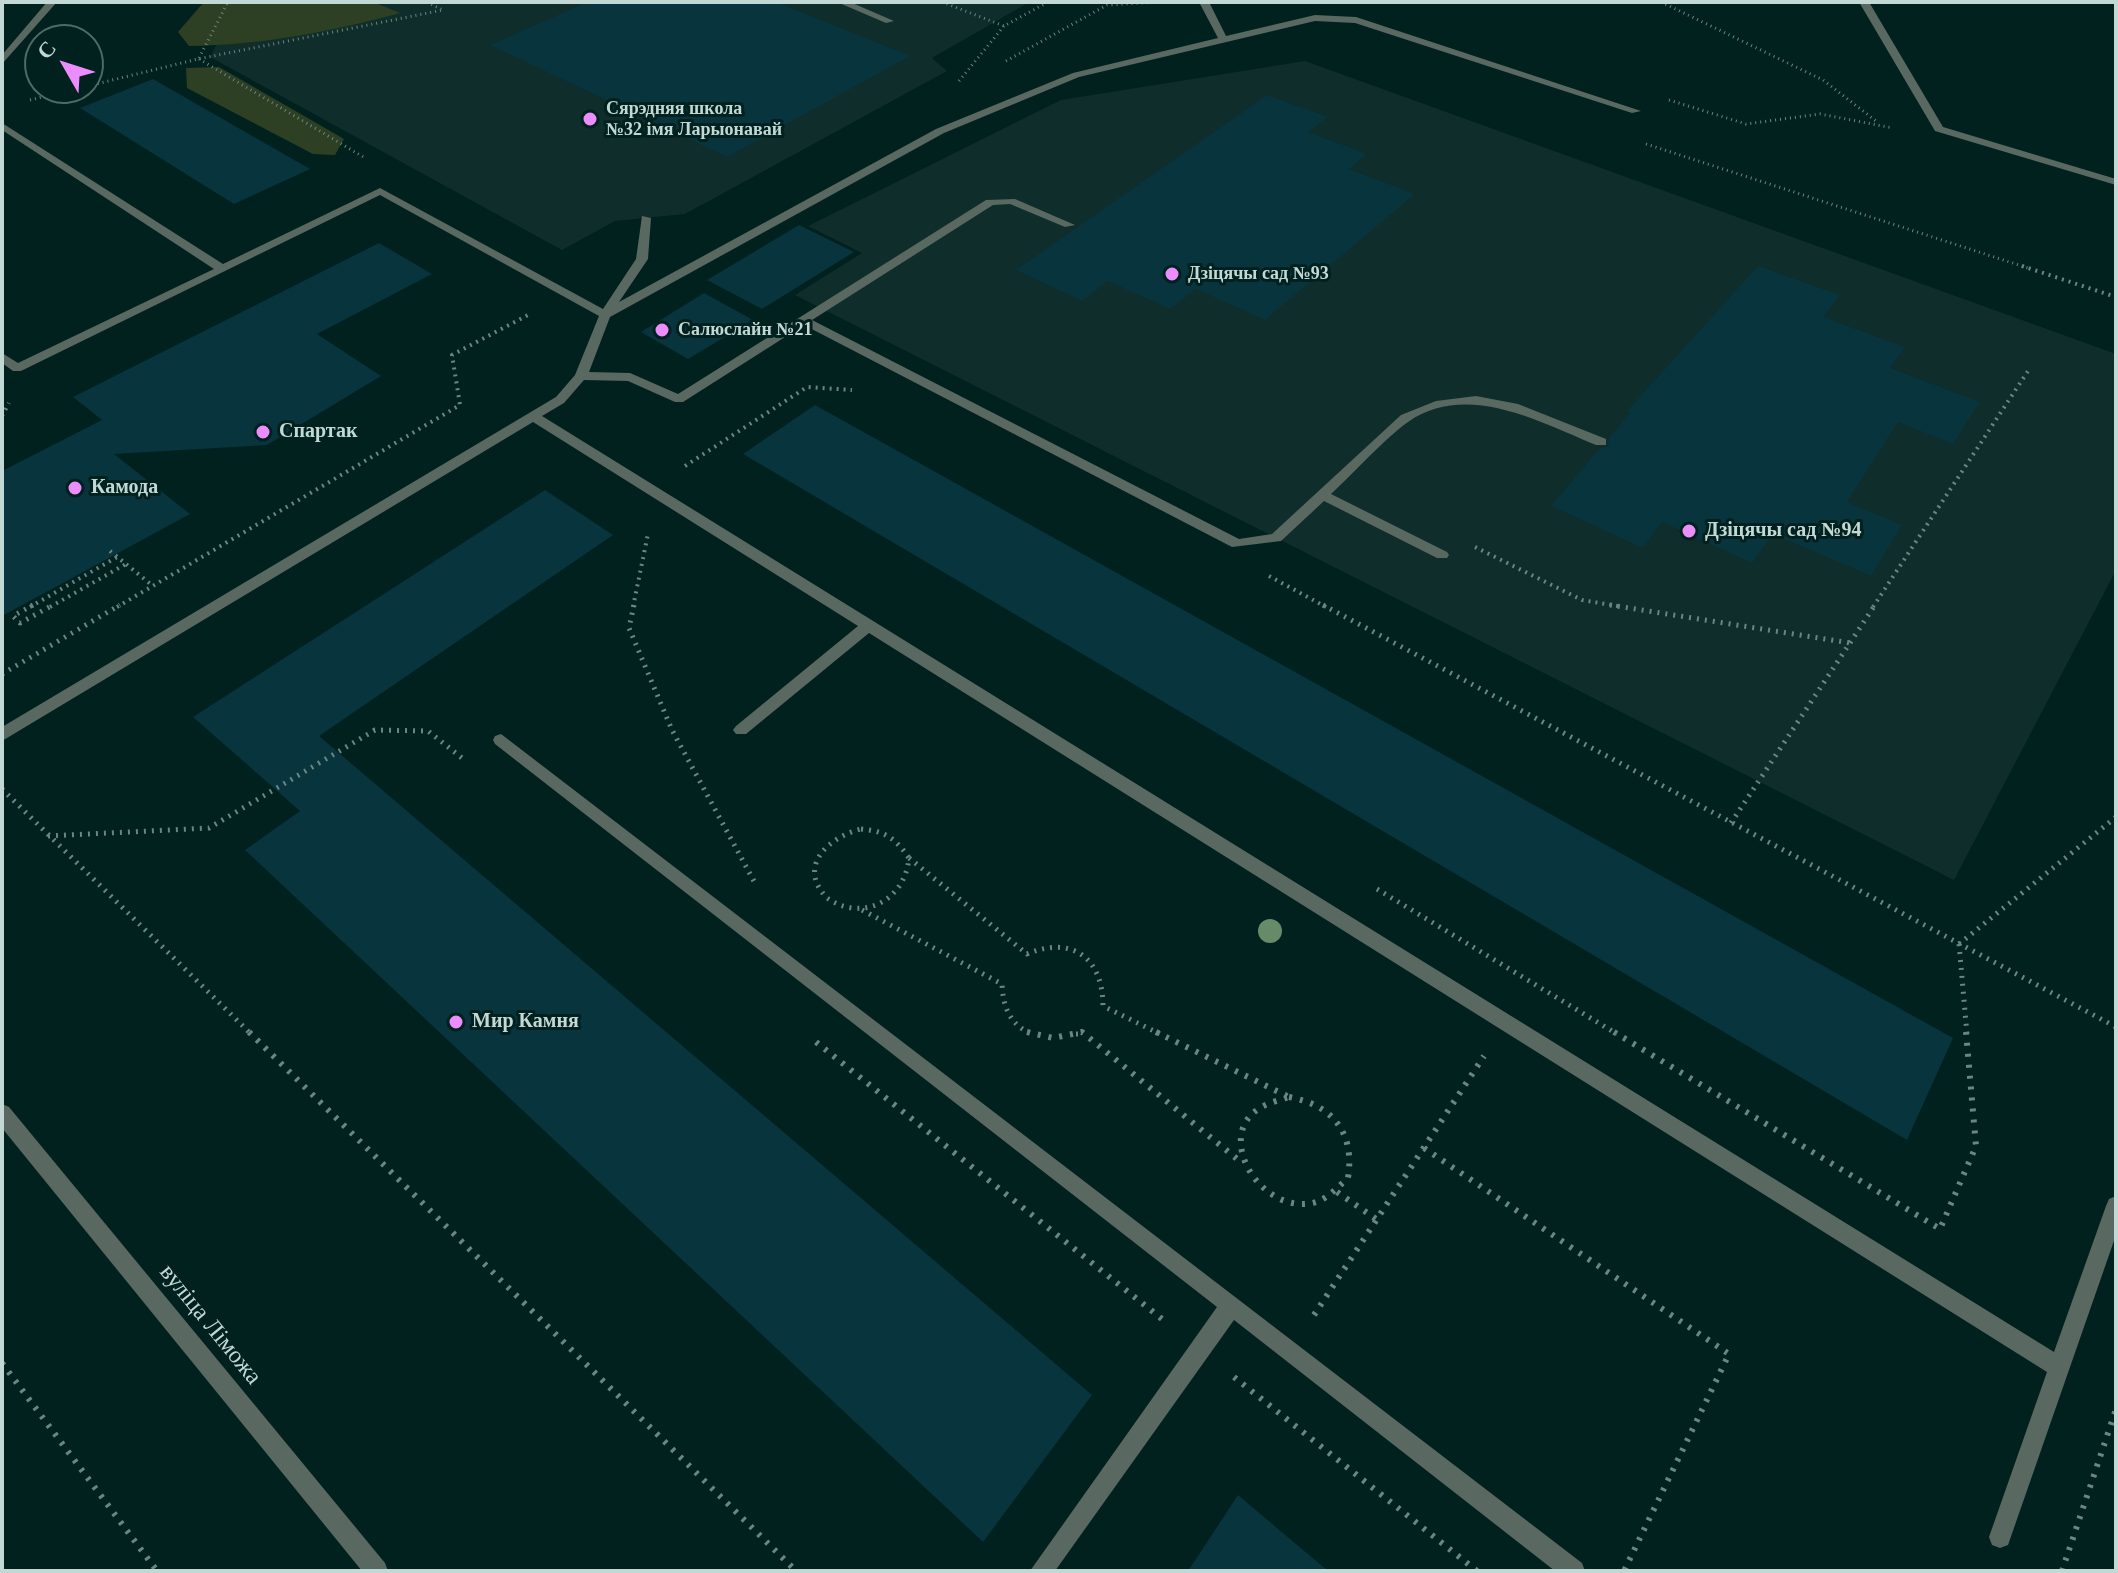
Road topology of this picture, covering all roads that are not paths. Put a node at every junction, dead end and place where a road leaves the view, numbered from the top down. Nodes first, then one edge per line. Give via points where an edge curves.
1 (52, 2) edge
2 (842, 2) edge
3 (1204, 2) edge
4 (1864, 2) edge
5 (889, 21) dead end
6 (1222, 38) junction
7 (2, 61) edge
8 (1636, 111) dead end
9 (2, 126) edge
10 (2116, 182) edge
11 (646, 218) dead end
12 (1069, 225) dead end
13 (222, 269) junction
14 (605, 315) junction
15 (805, 321) junction
16 (2, 357) edge
17 (581, 376) junction
18 (534, 417) junction
19 (1601, 442) dead end
20 (1322, 495) junction
21 (1442, 555) road end
22 (868, 625) junction
23 (741, 730) dead end
24 (2, 735) edge
25 (501, 740) dead end
26 (2, 1113) edge
27 (2116, 1206) edge
28 (1231, 1306) junction
29 (2059, 1367) junction
30 (2000, 1537) dead end
31 (377, 1571) edge
32 (1041, 1571) edge
33 (1574, 1571) edge

1 - 7 street
2 - 5 street
3 - 6 street
4 - 10 street via 1939,129
6 - 8 street via 1315,18 1356,20
6 - 14 street via 1076,75 940,131
9 - 13 street
11 - 14 street via 642,259
12 - 15 street via 1011,201 990,202
13 - 14 street via 380,191
13 - 16 street via 17,368
14 - 17 street
15 - 17 street via 679,399 630,377
15 - 20 street via 1237,544 1276,538
17 - 18 street via 560,400
18 - 22 street
18 - 24 street
19 - 20 street via 1518,408 1476,400 1440,404 1405,418
20 - 21 street
22 - 23 street
22 - 29 street
25 - 28 street
26 - 31 street, вуліца Ліможа
27 - 29 street
28 - 32 street
28 - 33 street
29 - 30 street

